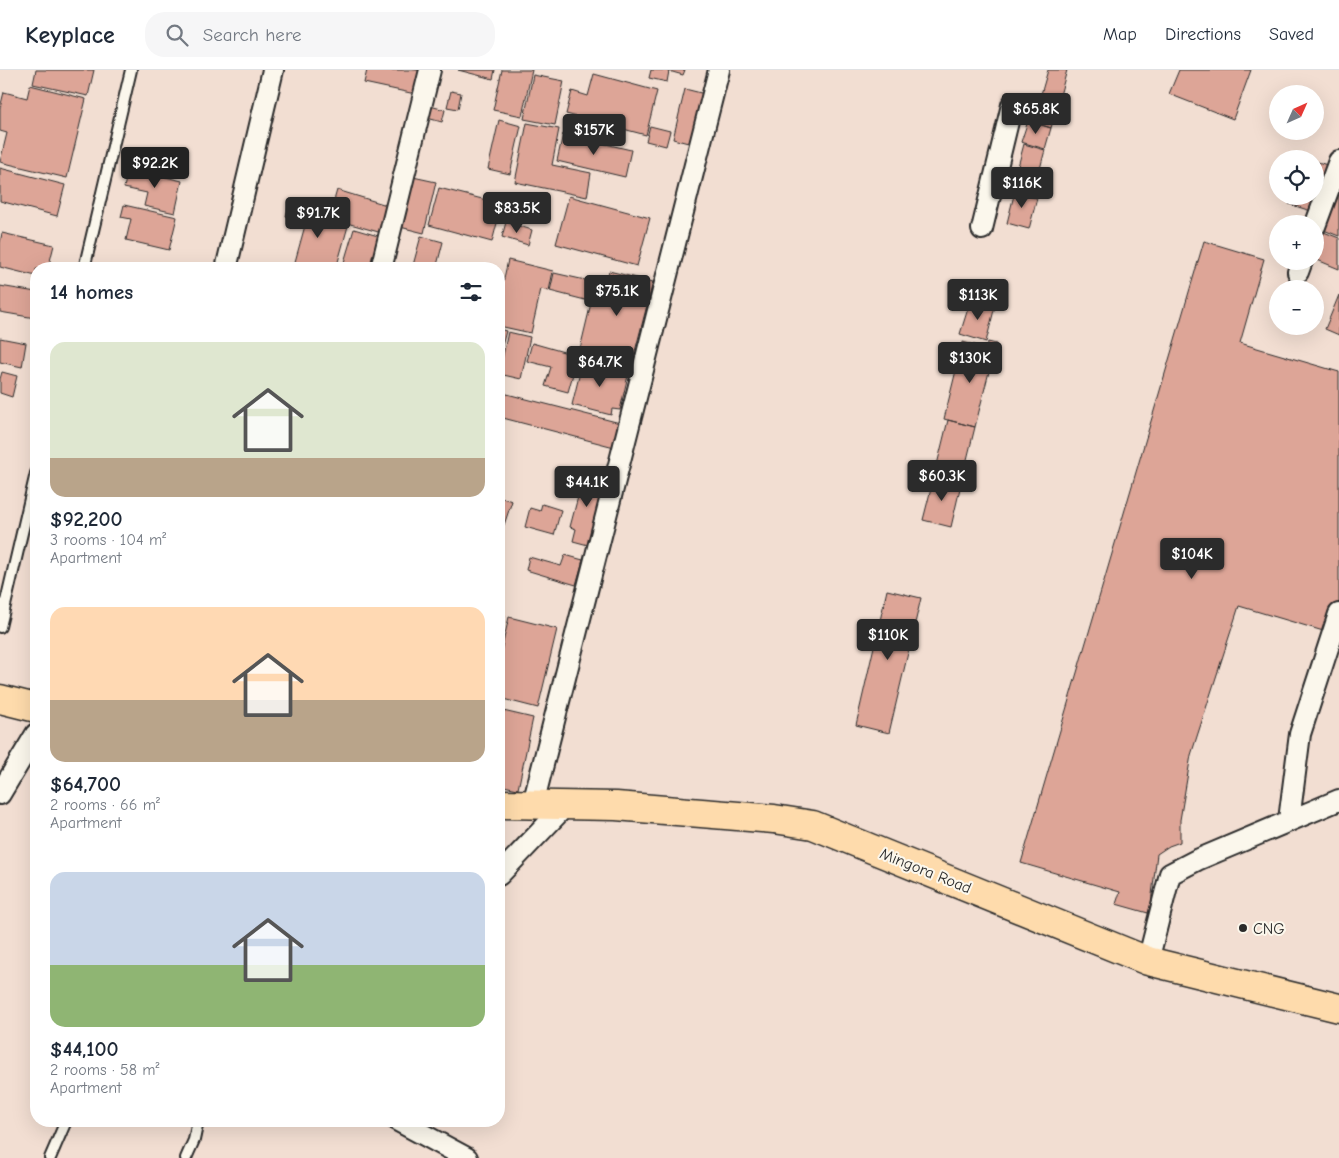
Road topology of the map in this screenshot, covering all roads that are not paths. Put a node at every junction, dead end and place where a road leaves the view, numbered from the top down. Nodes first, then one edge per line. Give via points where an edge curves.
1 (131, 70) edge
2 (274, 70) edge
3 (430, 70) edge
4 (719, 70) edge
5 (1012, 105) dead end
6 (1339, 161) edge
7 (1319, 215) edge
8 (982, 229) dead end
9 (86, 262) edge
10 (228, 262) edge
11 (383, 262) edge
12 (30, 498) edge
13 (1339, 614) edge
14 (0, 626) edge
15 (0, 699) edge
16 (30, 706) edge
17 (30, 744) edge
18 (0, 794) edge
19 (1339, 800) edge
20 (505, 804) edge
21 (533, 804) junction
22 (566, 805) junction
23 (1289, 820) junction
24 (505, 869) edge
25 (1148, 961) junction
26 (1339, 1008) edge
27 (63, 1127) edge
28 (197, 1127) edge
29 (409, 1127) edge
30 (50, 1158) edge
31 (186, 1158) edge
32 (467, 1158) edge

1 - 9 lane
2 - 10 street
3 - 11 street
4 - 21 street
5 - 8 street
6 - 7 street
12 - 14 lane
13 - 23 street via 1300,734
15 - 16 highway
17 - 18 street
19 - 23 street
20 - 21 highway, Mingora Road
21 - 22 highway, Mingora Road
22 - 24 street
22 - 25 highway, Mingora Road via 616,806 814,825
23 - 25 street via 1170,874
25 - 26 highway, Mingora Road
27 - 30 lane
28 - 31 lane
29 - 32 street

